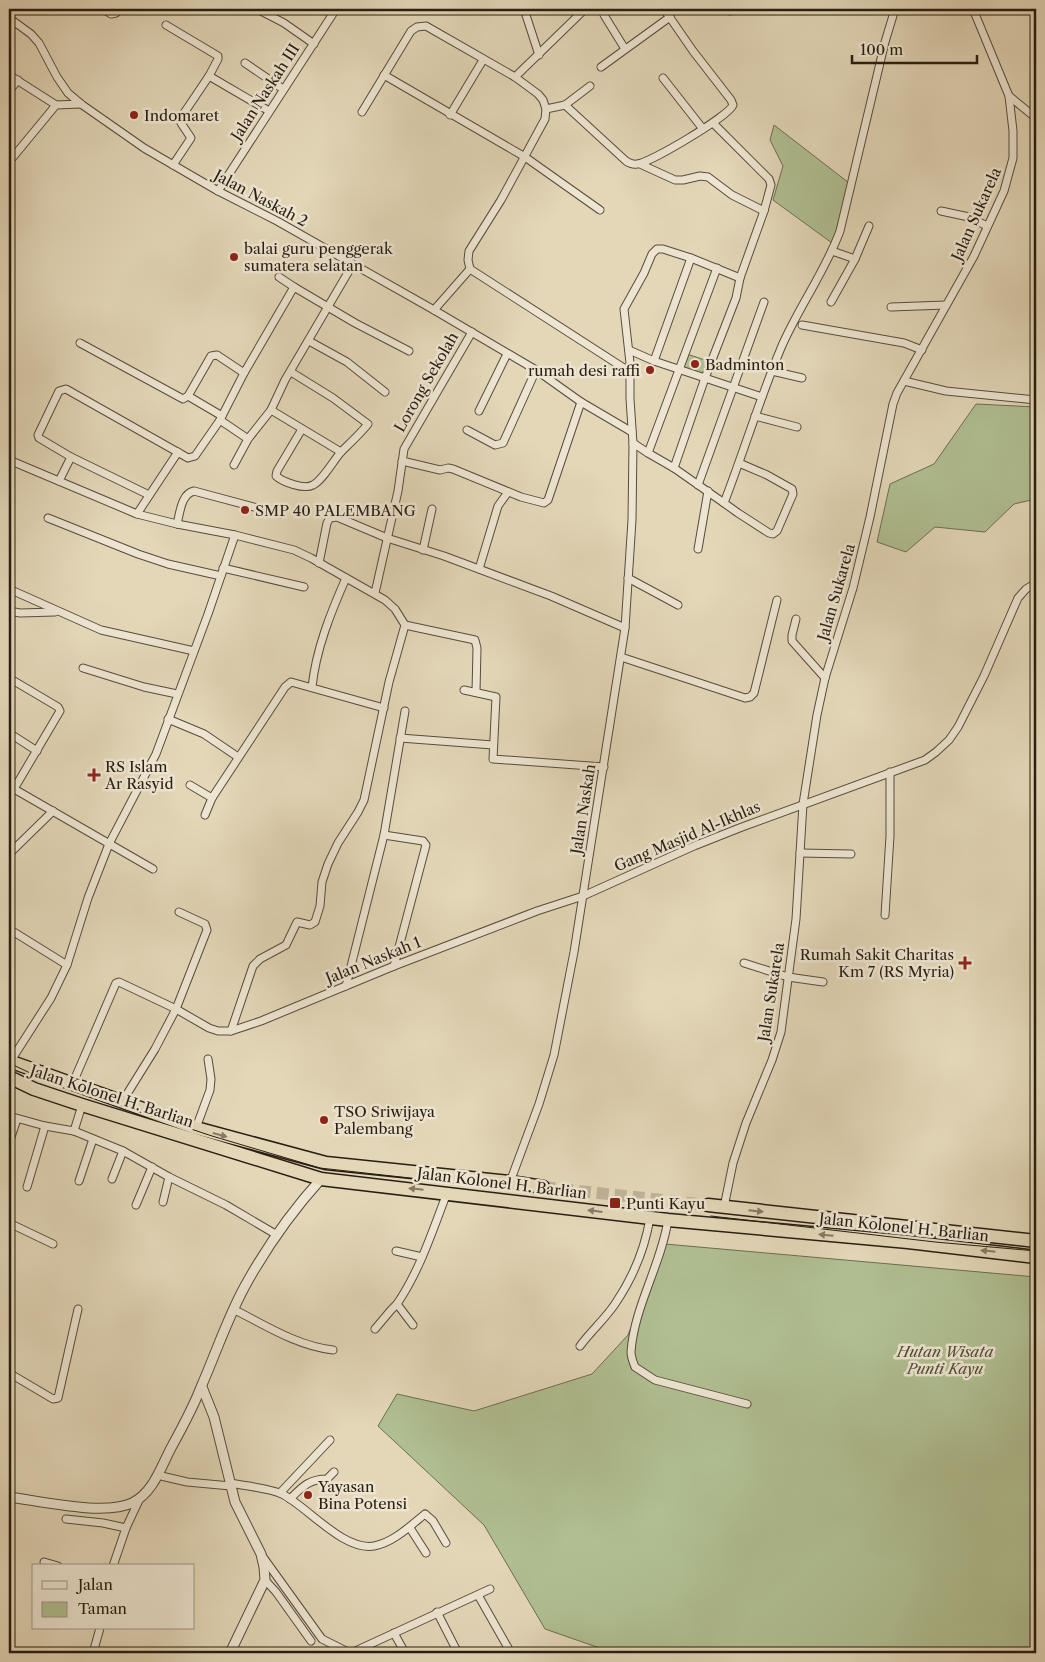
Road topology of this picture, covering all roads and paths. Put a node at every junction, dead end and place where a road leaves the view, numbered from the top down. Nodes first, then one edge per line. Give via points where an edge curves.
1 (103, 9) edge
2 (120, 9) edge
3 (257, 9) edge
4 (336, 9) edge
5 (524, 9) edge
6 (585, 9) edge
7 (664, 9) edge
8 (895, 9) edge
9 (973, 9) edge
10 (604, 15) dead end
11 (670, 17) junction
12 (10, 22) edge
13 (166, 26) dead end
14 (314, 44) junction
15 (625, 49) junction
16 (539, 55) junction
17 (483, 60) junction
18 (245, 63) dead end
19 (601, 67) dead end
20 (9, 75) edge
21 (384, 75) junction
22 (209, 76) junction
23 (515, 77) junction
24 (663, 78) dead end
25 (18, 80) junction
26 (590, 86) dead end
27 (283, 89) junction
28 (9, 91) edge
29 (1009, 96) junction
30 (81, 104) junction
31 (56, 105) junction
32 (565, 105) junction
33 (546, 109) junction
34 (269, 111) junction
35 (362, 112) dead end
36 (450, 115) junction
37 (1036, 118) edge
38 (712, 123) junction
39 (703, 129) junction
40 (525, 158) junction
41 (9, 162) edge
42 (640, 164) junction
43 (173, 165) junction
44 (218, 191) junction
45 (600, 210) dead end
46 (941, 210) dead end
47 (764, 211) junction
48 (869, 226) dead end
49 (987, 226) junction
50 (832, 251) junction
51 (691, 258) junction
52 (855, 259) junction
53 (353, 264) junction
54 (717, 268) junction
55 (470, 269) junction
56 (279, 277) dead end
57 (740, 278) junction
58 (294, 287) junction
59 (764, 302) dead end
60 (831, 302) dead end
61 (946, 305) junction
62 (328, 306) junction
63 (891, 307) dead end
64 (434, 310) junction
65 (802, 325) dead end
66 (472, 332) junction
67 (309, 341) junction
68 (80, 343) dead end
69 (629, 350) junction
70 (922, 350) junction
71 (409, 351) dead end
72 (507, 354) junction
73 (654, 361) junction
74 (678, 369) junction
75 (536, 370) junction
76 (772, 371) junction
77 (244, 372) junction
78 (291, 372) junction
79 (630, 372) junction
80 (705, 378) junction
81 (802, 378) dead end
82 (904, 381) junction
83 (732, 388) junction
84 (385, 392) dead end
85 (188, 396) junction
86 (762, 397) junction
87 (1036, 400) edge
88 (581, 402) junction
89 (270, 410) junction
90 (479, 410) dead end
91 (755, 416) junction
92 (221, 418) junction
93 (797, 427) dead end
94 (302, 429) junction
95 (467, 430) dead end
96 (632, 432) junction
97 (248, 439) junction
98 (633, 443) junction
99 (178, 452) junction
100 (341, 452) junction
101 (648, 454) junction
102 (71, 457) junction
103 (9, 460) edge
104 (402, 461) junction
105 (739, 463) junction
106 (234, 465) dead end
107 (674, 468) junction
108 (59, 481) junction
109 (698, 485) junction
110 (708, 491) junction
111 (508, 492) junction
112 (149, 495) junction
113 (724, 502) junction
114 (432, 508) dead end
115 (137, 514) junction
116 (280, 514) dead end
117 (48, 518) dead end
118 (177, 524) junction
119 (235, 535) junction
120 (387, 538) junction
121 (698, 549) dead end
122 (423, 550) junction
123 (320, 563) junction
124 (223, 568) junction
125 (479, 569) junction
126 (221, 576) junction
127 (346, 578) junction
128 (628, 578) junction
129 (1036, 583) edge
130 (304, 586) dead end
131 (9, 589) edge
132 (375, 594) junction
133 (777, 600) dead end
134 (678, 605) dead end
135 (9, 611) edge
136 (58, 612) junction
137 (796, 619) dead end
138 (405, 625) junction
139 (626, 628) junction
140 (194, 651) junction
141 (621, 656) junction
142 (83, 668) dead end
143 (9, 678) edge
144 (825, 678) junction
145 (312, 687) junction
146 (464, 690) dead end
147 (476, 692) junction
148 (177, 694) junction
149 (384, 708) junction
150 (405, 711) dead end
151 (168, 719) junction
152 (9, 733) edge
153 (400, 738) junction
154 (493, 745) junction
155 (37, 751) junction
156 (238, 756) junction
157 (604, 766) junction
158 (890, 772) junction
159 (190, 785) dead end
160 (12, 787) edge
161 (212, 798) junction
162 (803, 804) junction
163 (53, 811) junction
164 (205, 815) dead end
165 (384, 835) junction
166 (109, 844) junction
167 (800, 853) junction
168 (9, 854) edge
169 (851, 854) dead end
170 (154, 870) dead end
171 (583, 896) junction
172 (179, 912) dead end
173 (885, 915) dead end
174 (9, 928) edge
175 (744, 963) dead end
176 (67, 965) junction
177 (394, 966) junction
178 (788, 977) junction
179 (823, 982) dead end
180 (346, 986) junction
181 (176, 1009) junction
182 (231, 1031) junction
183 (208, 1059) dead end
184 (9, 1061) edge
185 (9, 1077) edge
186 (72, 1085) junction
187 (122, 1102) junction
188 (82, 1105) junction
189 (9, 1116) edge
190 (17, 1119) junction
191 (45, 1126) junction
192 (196, 1128) junction
193 (74, 1131) junction
194 (93, 1139) junction
195 (9, 1143) edge
196 (123, 1151) junction
197 (152, 1167) junction
198 (170, 1177) junction
199 (321, 1179) junction
200 (112, 1180) dead end
201 (79, 1181) dead end
202 (510, 1182) junction
203 (27, 1187) dead end
204 (543, 1187) tunnel mouth
205 (447, 1193) junction
206 (163, 1202) dead end
207 (136, 1205) dead end
208 (708, 1205) tunnel mouth
209 (724, 1207) junction
210 (650, 1218) junction
211 (668, 1220) junction
212 (9, 1223) edge
213 (277, 1235) junction
214 (1036, 1241) edge
215 (53, 1244) dead end
216 (396, 1251) dead end
217 (422, 1257) junction
218 (1036, 1257) edge
219 (398, 1304) junction
220 (78, 1309) dead end
221 (233, 1309) junction
222 (413, 1325) dead end
223 (375, 1329) dead end
224 (580, 1346) dead end
225 (333, 1350) dead end
226 (9, 1374) edge
227 (202, 1387) junction
228 (747, 1404) dead end
229 (330, 1440) dead end
230 (334, 1472) dead end
231 (157, 1475) junction
232 (231, 1485) junction
233 (280, 1493) junction
234 (9, 1497) edge
235 (140, 1498) junction
236 (290, 1499) junction
237 (66, 1519) dead end
238 (126, 1528) junction
239 (410, 1528) junction
240 (446, 1543) dead end
241 (426, 1553) dead end
242 (261, 1554) junction
243 (44, 1562) dead end
244 (51, 1564) edge
245 (114, 1564) edge
246 (265, 1580) junction
247 (490, 1589) dead end
248 (478, 1595) junction
249 (437, 1612) junction
250 (99, 1630) edge
251 (394, 1633) junction
252 (311, 1641) dead end
253 (93, 1653) edge
254 (230, 1653) edge
255 (350, 1653) edge
256 (405, 1653) edge
257 (458, 1653) edge
258 (511, 1653) edge

1 - 2 street via 111,14
3 - 14 street
4 - 14 street, Jalan Naskah III
5 - 16 street
6 - 16 street
7 - 11 street
8 - 50 street via 851,190
9 - 29 street, Jalan Sukarela
10 - 15 street
11 - 15 street
11 - 38 street via 732,102 732,108
12 - 30 street, Jalan Naskah 2 via 39,42 63,87
13 - 22 street via 218,56
14 - 27 street, Jalan Naskah III
15 - 19 street
16 - 23 street
17 - 21 street via 426,26 420,26 411,31
17 - 23 street
17 - 36 street
18 - 27 street
20 - 25 street
21 - 35 street
21 - 36 street
22 - 34 street
22 - 43 street via 180,119 191,138
23 - 33 street via 538,94
24 - 39 street
25 - 28 street
25 - 31 street
26 - 32 street
27 - 34 street, Jalan Naskah III
29 - 37 street
29 - 49 street, Jalan Sukarela via 1013,158 1004,190
30 - 31 street
30 - 43 street, Jalan Naskah 2
31 - 41 street
32 - 33 street
32 - 42 street via 626,161
33 - 40 street via 545,119
34 - 44 street, Jalan Naskah III
36 - 40 street
38 - 39 street
38 - 47 street via 770,181
39 - 42 street
40 - 45 street
40 - 55 street via 469,251
42 - 47 street via 675,180 708,177 732,195
43 - 44 street, Jalan Naskah 2
44 - 53 street, Jalan Naskah 2
46 - 49 street via 969,217
47 - 57 street
48 - 52 street
49 - 61 street, Jalan Sukarela
50 - 52 street
50 - 76 street
51 - 54 street, Jalan Naskah
51 - 69 street, Jalan Naskah via 663,249 652,254 624,308
51 - 73 street
52 - 60 street
53 - 62 street
53 - 64 street, Jalan Naskah 2
54 - 57 street, Jalan Naskah
54 - 74 street
55 - 64 street
55 - 79 street
56 - 58 street
57 - 80 street via 736,298
58 - 62 street
58 - 77 street
59 - 83 street
61 - 63 street
61 - 70 street, Jalan Sukarela
62 - 67 street
62 - 71 street
64 - 66 street, Jalan Naskah 2
65 - 70 street via 896,342
66 - 72 street, Jalan Naskah 2
66 - 104 street, Lorong Sekolah via 406,444
67 - 78 street
67 - 84 street via 346,362
68 - 85 street via 180,398
69 - 73 street
69 - 79 street, Jalan Naskah
70 - 82 street, Jalan Sukarela
72 - 75 street, Jalan Naskah 2
72 - 90 street
73 - 74 street
74 - 80 street
74 - 101 street
75 - 88 street, Jalan Naskah 2
75 - 95 street via 503,443 495,445
76 - 81 street
76 - 86 street
77 - 85 street via 214,354
77 - 92 street
78 - 89 street
78 - 100 street via 368,424
79 - 96 street, Jalan Naskah
80 - 83 street
80 - 107 street
82 - 87 street via 946,391
82 - 144 street, Jalan Sukarela via 890,414 854,583
83 - 86 street
83 - 109 street
85 - 92 street
86 - 91 street
88 - 96 street, Jalan Naskah 2
88 - 111 street via 546,502 537,503
89 - 94 street
89 - 97 street
91 - 93 street
91 - 105 street
92 - 97 street
92 - 99 street via 195,456 188,458
94 - 100 street
94 - 100 street via 277,471 278,478 303,486 313,485
96 - 98 street, Jalan Naskah
97 - 106 street
98 - 101 street
98 - 128 street, Jalan Naskah
99 - 102 street via 63,389 59,391 38,437
99 - 112 street
101 - 107 street
102 - 108 street
102 - 112 street
103 - 108 street
104 - 111 street via 440,470 448,468
104 - 120 street, Lorong Sekolah
105 - 113 street
105 - 113 street via 792,488 793,494 773,534
107 - 109 street
108 - 115 street
109 - 110 street
110 - 113 street
110 - 121 street
111 - 125 street via 498,506
112 - 115 street
114 - 122 street
115 - 118 street
116 - 118 street via 194,491 185,496
117 - 126 street via 138,554
118 - 119 street
119 - 123 street via 294,550
119 - 124 street
120 - 122 street
120 - 123 street via 332,517 327,523
120 - 132 street, Lorong Sekolah
122 - 125 street
123 - 127 street
124 - 126 street
124 - 130 street
125 - 139 street
126 - 140 street
127 - 132 street
127 - 145 street via 317,654
128 - 134 street
128 - 139 street, Jalan Naskah
129 - 158 street, Gang Masjid Al-Ikhlas via 1018,598 984,676 949,740 925,760
131 - 136 street
132 - 138 street via 395,609
133 - 141 street via 754,693 750,697
135 - 136 street
136 - 140 street via 101,630
137 - 144 street via 792,641
138 - 147 street via 475,640
138 - 149 street
139 - 141 street, Jalan Naskah
140 - 148 street
141 - 157 street, Jalan Naskah
142 - 148 street
143 - 155 street via 60,710
144 - 162 street, Jalan Sukarela
145 - 149 street
145 - 156 street via 293,681 290,683
146 - 147 street
147 - 154 street via 496,698
148 - 151 street
149 - 182 street via 364,800 328,864 315,922 310,925 296,922 286,945 253,966
150 - 153 street
151 - 156 street via 204,734
151 - 166 street via 152,763
152 - 155 street
153 - 154 street
153 - 165 street
154 - 157 street via 494,759
155 - 160 street
156 - 161 street
157 - 171 street, Jalan Naskah
158 - 162 street, Gang Masjid Al-Ikhlas
158 - 173 street
159 - 161 street
160 - 163 street
161 - 164 street
162 - 167 street, Jalan Sukarela
162 - 171 street, Gang Masjid Al-Ikhlas via 710,839
163 - 166 street
163 - 168 street
165 - 177 street via 423,841 426,845
165 - 180 street
166 - 170 street
166 - 176 street
167 - 169 street
167 - 178 street, Jalan Sukarela
171 - 177 street, Jalan Naskah 1
171 - 202 street, Jalan Naskah via 554,1055
172 - 181 street via 205,924 207,929
174 - 176 street
175 - 178 street
176 - 184 street via 51,998
177 - 180 street, Jalan Naskah 1
178 - 179 street
178 - 209 street, Jalan Sukarela via 781,1032 746,1123
180 - 182 street, Jalan Naskah 1
181 - 182 street, Jalan Naskah 1 via 209,1028
181 - 186 street, Jalan Naskah 1 via 116,983
181 - 187 street
183 - 192 street via 211,1085
184 - 186 highway
185 - 188 highway, Jalan Kolonel H. Barlian
186 - 187 highway
187 - 192 highway
188 - 193 street
188 - 199 highway, Jalan Kolonel H. Barlian
189 - 190 street
190 - 191 street
190 - 195 street
191 - 193 street
191 - 203 street
192 -> 202 highway via 326,1163
193 - 194 street
194 - 196 street
194 - 201 street
196 - 197 street
196 - 200 street
197 - 198 street
197 - 207 street
198 - 206 street
198 - 213 street
205 -> 199 highway, Jalan Kolonel H. Barlian
199 - 213 street
202 - 204 highway
210 -> 205 highway, Jalan Kolonel H. Barlian
205 - 217 street
208 - 209 highway, Jalan Kolonel H. Barlian
209 -> 214 highway, Jalan Kolonel H. Barlian
210 - 211 highway, Jalan Kolonel H. Barlian
210 - 224 street via 633,1274 615,1304
218 -> 211 highway, Jalan Kolonel H. Barlian
211 - 228 street via 635,1328 631,1354 635,1367 655,1380
212 - 215 street
213 - 221 street
216 - 217 street
217 - 219 street
219 - 222 street
219 - 223 street
220 - 226 street via 58,1398 53,1399
221 - 225 street via 300,1342
221 - 227 street
227 - 231 street
227 - 232 street via 214,1417
229 - 233 street
230 - 236 street via 327,1479 305,1485
231 - 232 street via 187,1482
231 - 235 street
232 - 233 street
232 - 242 street
233 - 236 street
234 - 235 street via 90,1508 117,1507
235 - 238 street
236 - 239 street via 356,1544 374,1546
237 - 238 street
238 - 245 street
239 - 240 street via 426,1514
239 - 241 street
242 - 246 street
242 - 255 street via 322,1639
243 - 244 street
246 - 252 street
246 - 254 street
247 - 248 street
248 - 249 street
248 - 258 street
249 - 251 street
249 - 257 street
250 - 253 street
251 - 255 street
251 - 256 street

